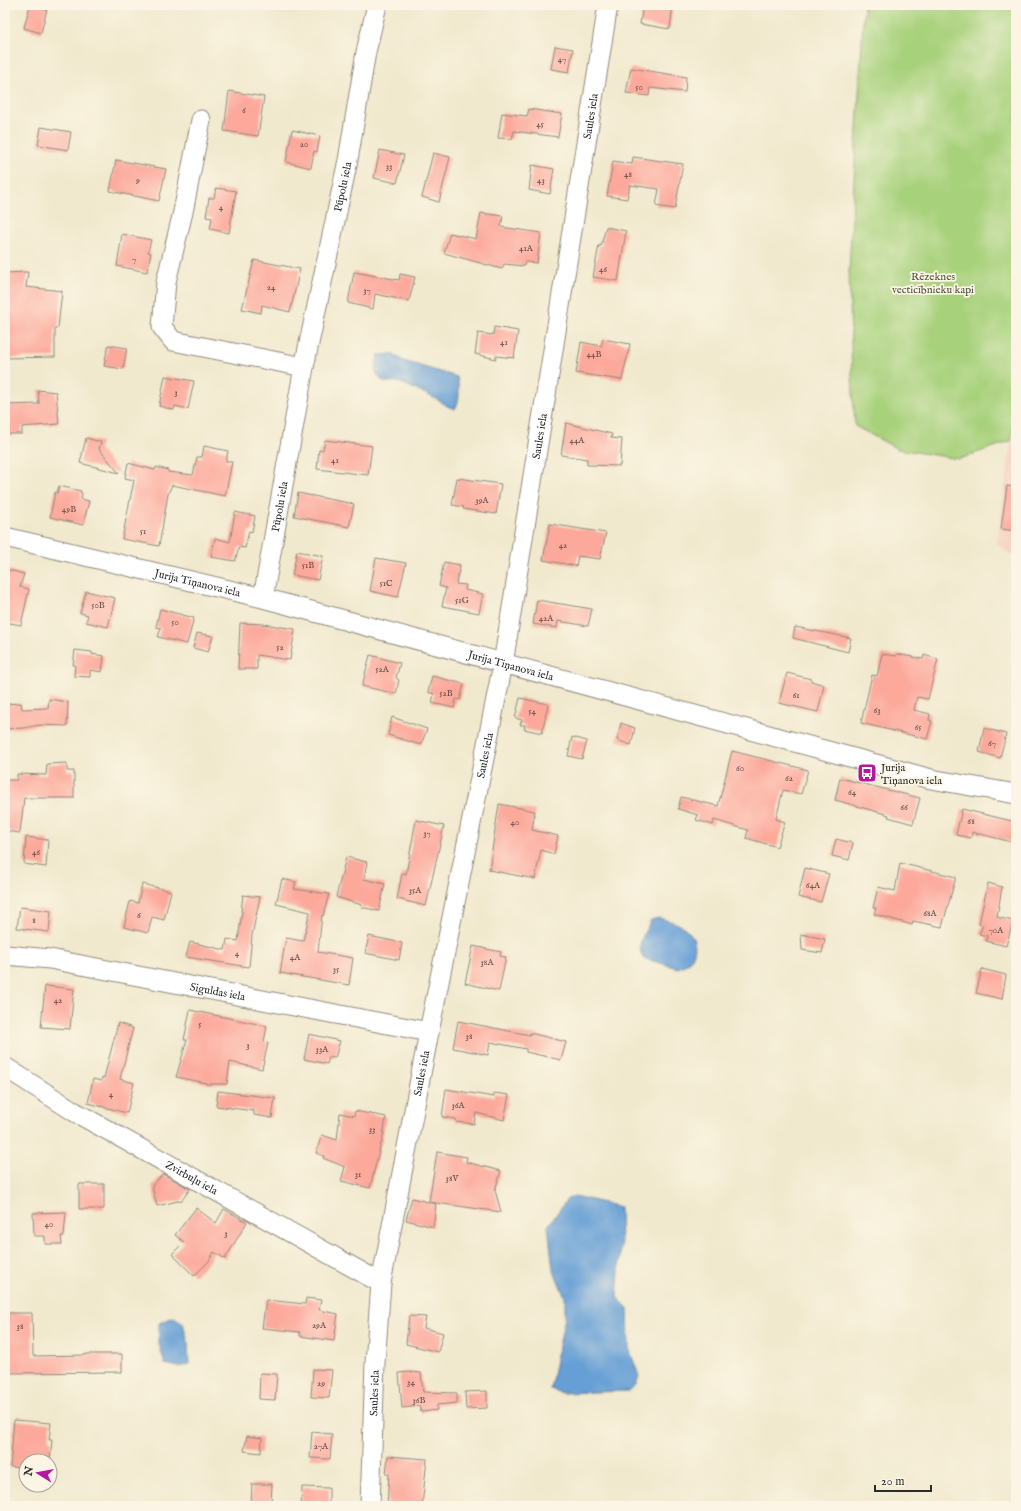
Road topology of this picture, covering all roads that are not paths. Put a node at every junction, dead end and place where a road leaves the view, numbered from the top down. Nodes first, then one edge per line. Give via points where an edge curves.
1 (377, 5) edge
2 (608, 5) edge
3 (201, 120) dead end
4 (304, 367) junction
5 (5, 537) edge
6 (263, 598) junction
7 (503, 664) junction
8 (1016, 794) edge
9 (5, 955) edge
10 (429, 1032) junction
11 (5, 1067) edge
12 (381, 1283) junction
13 (370, 1506) edge

1 - 4 street, Pūpolu iela via 366,52 348,160
2 - 7 street, Saules iela
3 - 4 street via 166,282 162,327 173,341
4 - 6 street, Pūpolu iela
5 - 6 street, Jurija Tiņanova iela
6 - 7 street, Jurija Tiņanova iela
7 - 8 street, Jurija Tiņanova iela via 931,779
7 - 10 street, Saules iela
9 - 10 street, Siguldas iela via 50,959
10 - 12 street, Saules iela
11 - 12 street, Zvirbuļu iela via 75,1112
12 - 13 street, Saules iela via 375,1363

